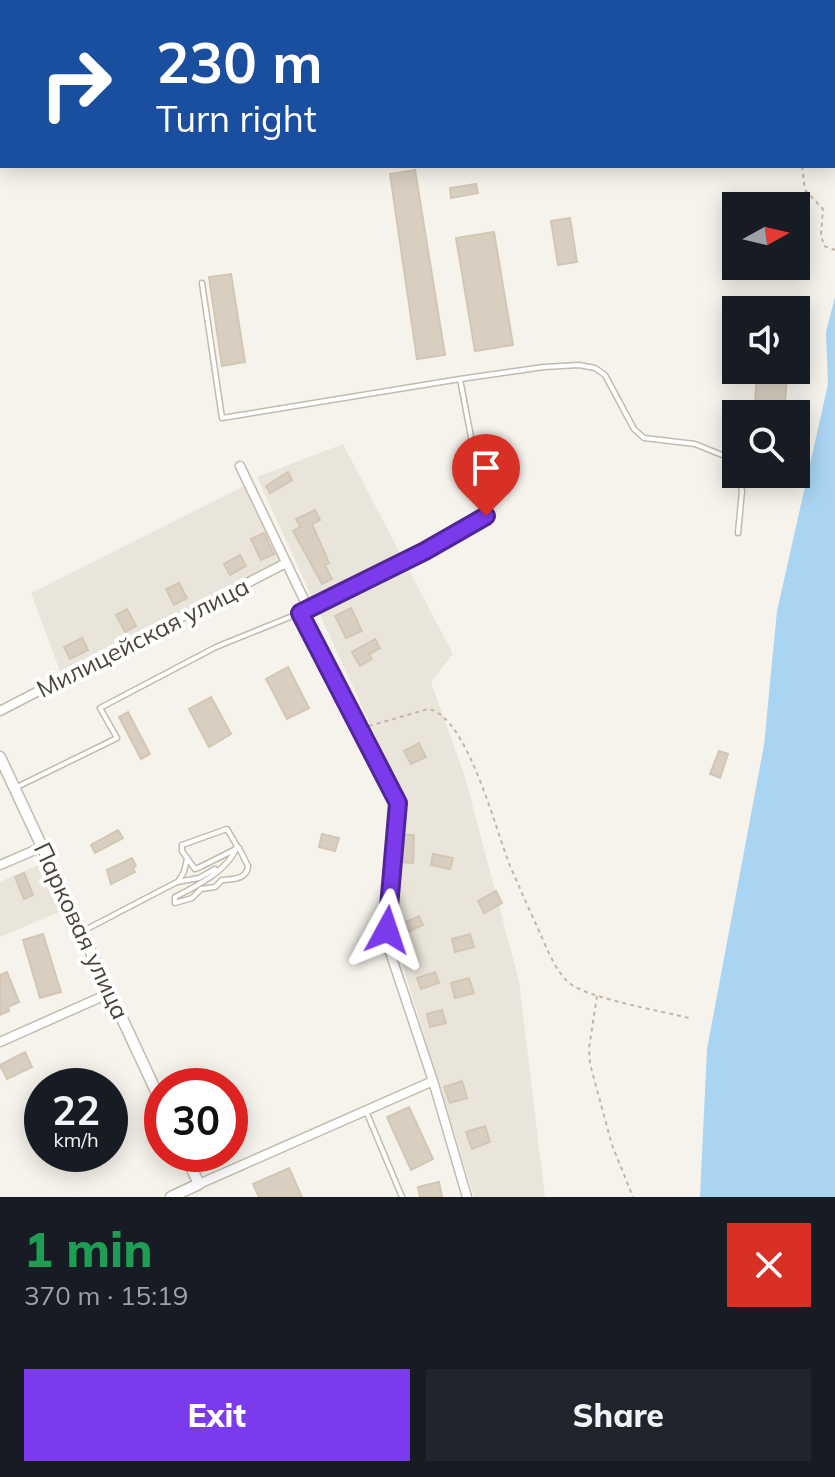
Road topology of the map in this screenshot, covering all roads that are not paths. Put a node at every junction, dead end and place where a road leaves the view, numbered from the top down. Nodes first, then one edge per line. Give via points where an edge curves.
1 (202, 283) dead end
2 (460, 379) junction
3 (722, 455) edge
4 (240, 466) dead end
5 (741, 488) edge
6 (738, 533) dead end
7 (286, 563) junction
8 (304, 611) junction
9 (0, 711) edge
10 (0, 757) edge
11 (14, 788) junction
12 (42, 847) junction
13 (238, 849) junction
14 (187, 859) junction
15 (0, 865) edge
16 (222, 865) junction
17 (192, 868) junction
18 (199, 878) junction
19 (177, 882) junction
20 (81, 932) junction
21 (110, 993) junction
22 (0, 1042) edge
23 (145, 1068) edge
24 (433, 1081) junction
25 (366, 1111) junction
26 (193, 1172) edge
27 (199, 1184) junction
28 (171, 1197) edge
29 (402, 1197) edge
30 (467, 1197) edge

1 - 2 lane via 222,418
2 - 3 lane via 544,367 595,368 605,375 644,438 695,444
2 - 8 lane via 486,516
4 - 7 street
5 - 6 lane
7 - 8 street
7 - 9 street, Милицейская улица
8 - 11 lane via 216,647 100,708 117,738
8 - 24 street via 398,803 387,930 393,964
10 - 11 street, Парковая улица
11 - 12 street, Парковая улица
12 - 15 street
12 - 20 street, Парковая улица
13 - 14 lane via 227,829 188,842 181,848
13 - 16 lane
13 - 16 lane via 242,848 248,869 245,874 175,903 175,897
13 - 17 lane
14 - 17 lane
14 - 19 lane
16 - 18 lane
17 - 18 lane
18 - 19 lane
19 - 20 lane
20 - 21 street, Парковая улица
21 - 22 street
21 - 23 street, Парковая улица
24 - 25 street
24 - 30 street
25 - 27 street
25 - 29 lane
26 - 27 street
27 - 28 street

